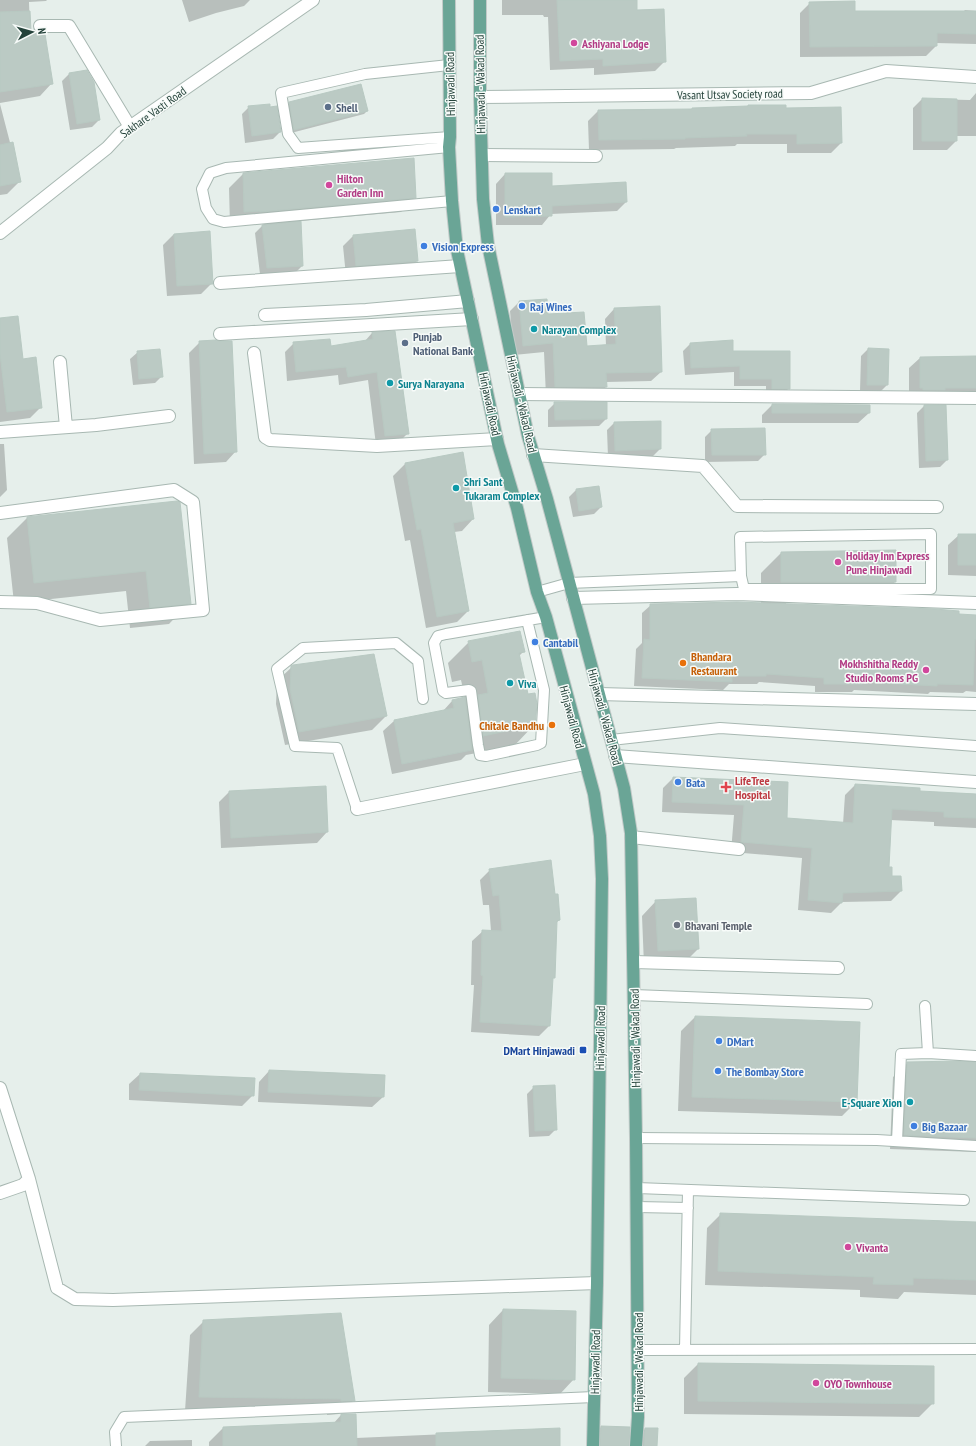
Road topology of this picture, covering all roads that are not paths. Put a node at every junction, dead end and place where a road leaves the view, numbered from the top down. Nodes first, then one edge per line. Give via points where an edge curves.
1 (313, 0) edge
2 (449, 0) edge
3 (480, 0) edge
4 (40, 26) dead end
5 (449, 65) junction
6 (976, 77) edge
7 (480, 97) junction
8 (130, 127) junction
9 (450, 142) junction
10 (482, 155) junction
11 (596, 156) dead end
12 (452, 201) junction
13 (0, 233) edge
14 (460, 266) junction
15 (220, 283) dead end
16 (468, 301) junction
17 (265, 315) dead end
18 (472, 319) junction
19 (220, 334) dead end
20 (254, 353) dead end
21 (60, 362) dead end
22 (519, 394) junction
23 (976, 398) edge
24 (169, 416) dead end
25 (66, 427) junction
26 (0, 432) edge
27 (497, 439) junction
28 (533, 455) junction
29 (937, 507) dead end
30 (0, 513) edge
31 (741, 576) junction
32 (570, 583) junction
33 (537, 592) junction
34 (574, 598) junction
35 (0, 602) edge
36 (976, 603) edge
37 (546, 617) junction
38 (527, 620) junction
39 (599, 694) junction
40 (423, 698) dead end
41 (976, 704) edge
42 (611, 740) junction
43 (976, 746) edge
44 (615, 756) junction
45 (585, 764) junction
46 (976, 782) edge
47 (357, 809) joint
48 (631, 838) junction
49 (739, 849) dead end
50 (634, 962) junction
51 (838, 968) dead end
52 (634, 995) junction
53 (867, 1004) dead end
54 (926, 1006) dead end
55 (928, 1053) junction
56 (976, 1056) edge
57 (1, 1091) edge
58 (636, 1138) junction
59 (897, 1142) junction
60 (976, 1146) edge
61 (29, 1179) junction
62 (637, 1188) junction
63 (688, 1190) junction
64 (0, 1193) edge
65 (964, 1200) dead end
66 (637, 1207) junction
67 (688, 1208) junction
68 (597, 1283) junction
69 (976, 1349) edge
70 (638, 1350) junction
71 (684, 1350) junction
72 (594, 1398) junction
73 (116, 1446) edge
74 (594, 1446) edge
75 (636, 1446) edge

1 - 8 street, Sakhare Vasti Road
2 - 5 main road, Hinjawadi Road
3 - 7 main road, Hinjawadi - Wakad Road
4 - 8 street via 69,26
5 - 9 main road, Hinjawadi Road
5 - 9 lane via 365,74 281,93 288,134 298,148
6 - 7 street, Vasant Utsav Society road via 886,71 811,93
7 - 10 main road, Hinjawadi - Wakad Road
8 - 13 street, Sakhare Vasti Road
9 - 12 main road, Hinjawadi Road
9 - 12 lane via 226,168 210,173 202,189 206,208 213,219 224,222
10 - 11 street
10 - 22 main road, Hinjawadi - Wakad Road via 488,245
12 - 14 main road, Hinjawadi Road
14 - 15 street
14 - 16 main road, Hinjawadi Road
16 - 17 street
16 - 18 main road, Hinjawadi Road
18 - 19 street
18 - 27 main road, Hinjawadi Road
20 - 27 street via 264,437 270,440 377,446
21 - 25 street
22 - 23 street
22 - 28 main road, Hinjawadi - Wakad Road
24 - 25 street
25 - 26 street
27 - 33 main road, Hinjawadi Road
28 - 29 street via 703,466 737,506
28 - 32 main road, Hinjawadi - Wakad Road
30 - 35 street via 174,490 193,502 203,610 100,620 37,603
31 - 31 lane via 740,537 931,534 930,589 744,589
31 - 32 lane
32 - 33 lane
32 - 34 main road, Hinjawadi - Wakad Road
33 - 37 main road, Hinjawadi Road
34 - 36 street via 737,594
34 - 39 main road, Hinjawadi - Wakad Road
37 - 38 lane
37 - 45 main road, Hinjawadi Road
38 - 38 lane via 446,634 438,636 434,643 443,691 446,694 471,691 480,755 486,756 541,743 544,690
39 - 41 street
39 - 42 main road, Hinjawadi - Wakad Road
40 - 47 lane via 418,661 396,642 303,648 277,669 295,746 337,748
42 - 43 lane via 720,728
42 - 44 main road, Hinjawadi - Wakad Road
44 - 46 street
44 - 48 main road, Hinjawadi - Wakad Road via 624,788
45 - 47 street
45 - 68 main road, Hinjawadi Road via 594,794 602,878
48 - 49 street
48 - 50 main road, Hinjawadi - Wakad Road
50 - 51 street
50 - 52 main road, Hinjawadi - Wakad Road
52 - 53 lane
52 - 58 main road, Hinjawadi - Wakad Road
54 - 55 lane
55 - 56 lane
55 - 59 lane via 901,1054
57 - 61 street
58 - 59 lane
58 - 62 main road, Hinjawadi - Wakad Road
59 - 60 lane
61 - 64 street via 23,1185
61 - 68 street via 57,1288 75,1299 113,1300
62 - 63 lane
62 - 66 main road, Hinjawadi - Wakad Road
63 - 65 lane
63 - 67 lane
66 - 67 lane
66 - 70 main road, Hinjawadi - Wakad Road
67 - 71 lane
68 - 72 main road, Hinjawadi Road
69 - 71 lane
70 - 71 lane
70 - 75 main road, Hinjawadi - Wakad Road
72 - 73 lane via 124,1417 115,1432
72 - 74 main road, Hinjawadi Road

